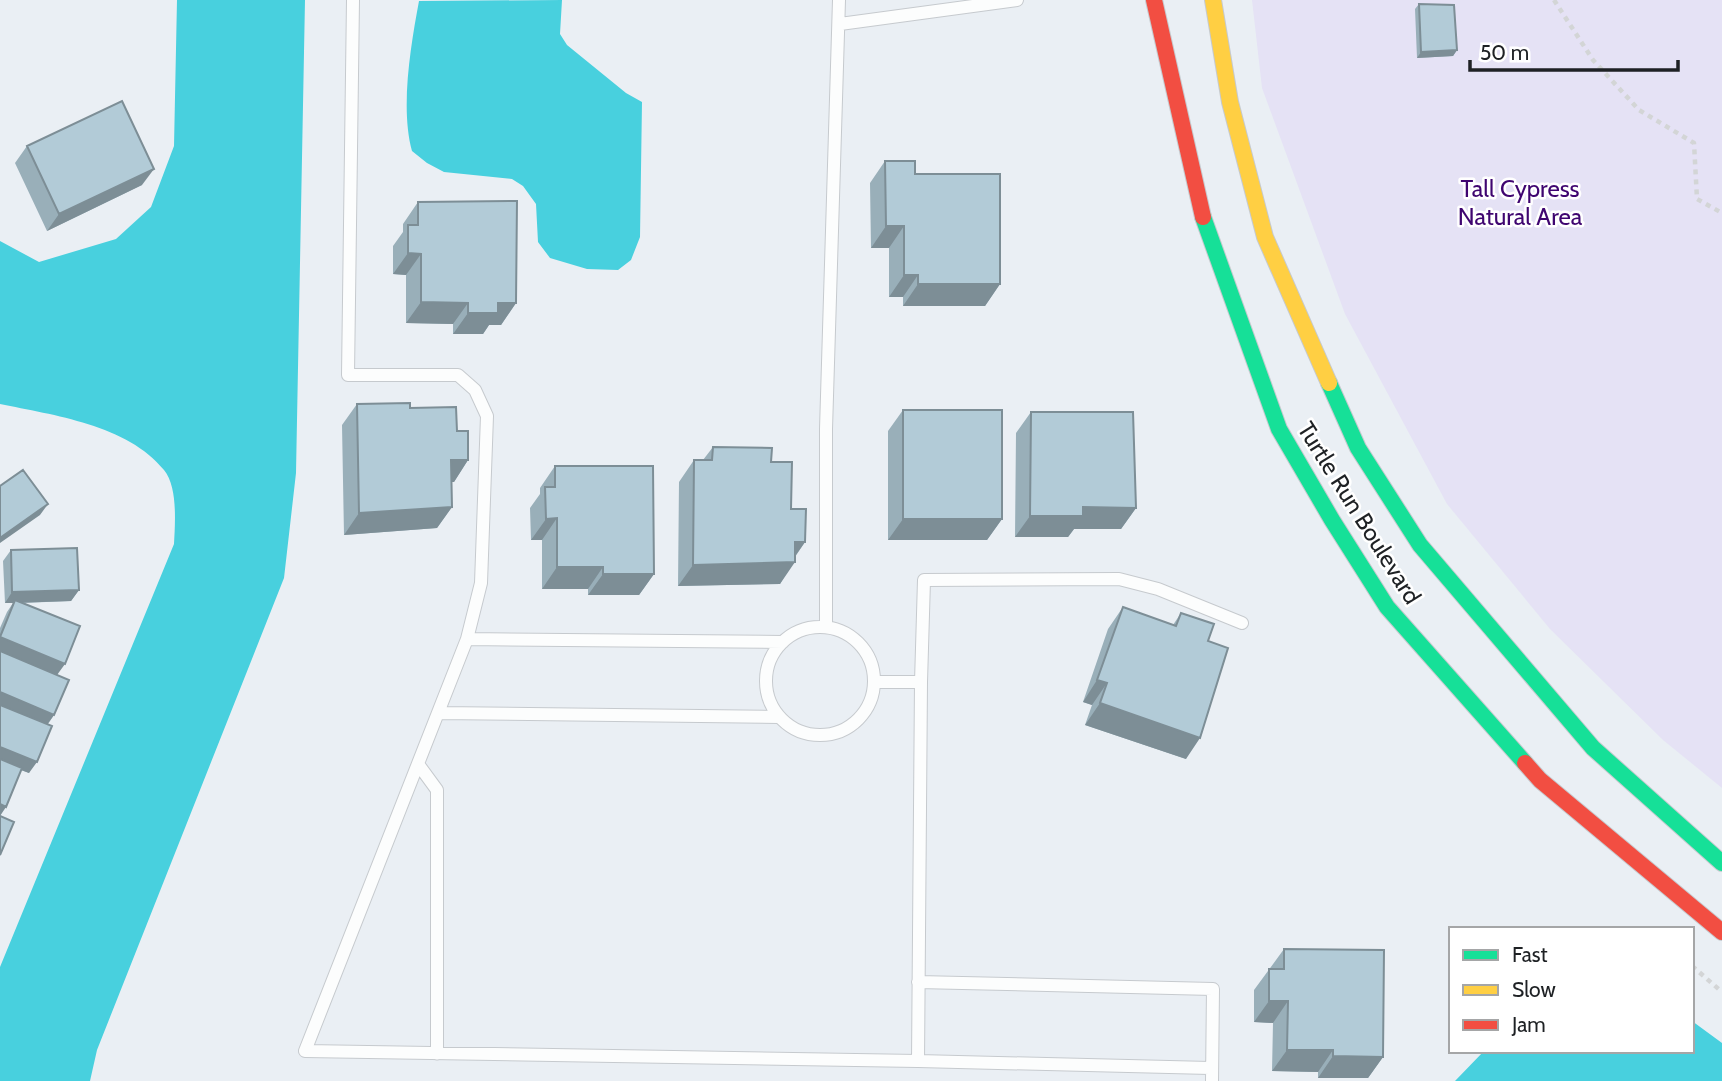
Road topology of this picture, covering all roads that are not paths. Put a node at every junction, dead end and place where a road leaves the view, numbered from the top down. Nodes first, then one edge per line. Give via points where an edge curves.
1 (353, 0) edge
2 (839, 0) edge
3 (1017, 0) edge
4 (1154, 0) edge
5 (1213, 0) edge
6 (839, 24) junction
7 (1242, 623) dead end
8 (826, 627) junction
9 (467, 639) junction
10 (783, 642) junction
11 (875, 682) junction
12 (921, 682) junction
13 (438, 713) junction
14 (779, 717) junction
15 (418, 764) junction
16 (1722, 863) edge
17 (1722, 932) edge
18 (918, 982) junction
19 (437, 1054) junction
20 (918, 1061) junction
21 (1211, 1074) edge

1 - 9 lane via 348,375 458,375 475,390 487,416 481,583
2 - 6 lane
3 - 6 lane
4 - 17 street, Turtle Run Boulevard via 1208,237 1279,429 1332,520 1387,607 1540,780
5 - 16 street, Turtle Run Boulevard via 1230,102 1265,237 1358,448 1420,545 1593,748
6 - 8 lane via 826,429
7 - 12 lane via 1158,589 1119,579 924,580
8 - 10 lane via 807,628
8 - 11 lane via 842,631 861,645 873,666
9 - 10 lane
9 - 13 lane
10 - 14 lane via 768,664 765,683
11 - 12 lane
11 - 14 lane via 872,701 847,729 811,735 793,729
12 - 18 lane
13 - 14 lane
13 - 15 lane
15 - 19 lane via 437,790
15 - 19 lane via 305,1051
18 - 20 lane
18 - 21 lane via 1213,989
19 - 20 lane
20 - 21 lane

